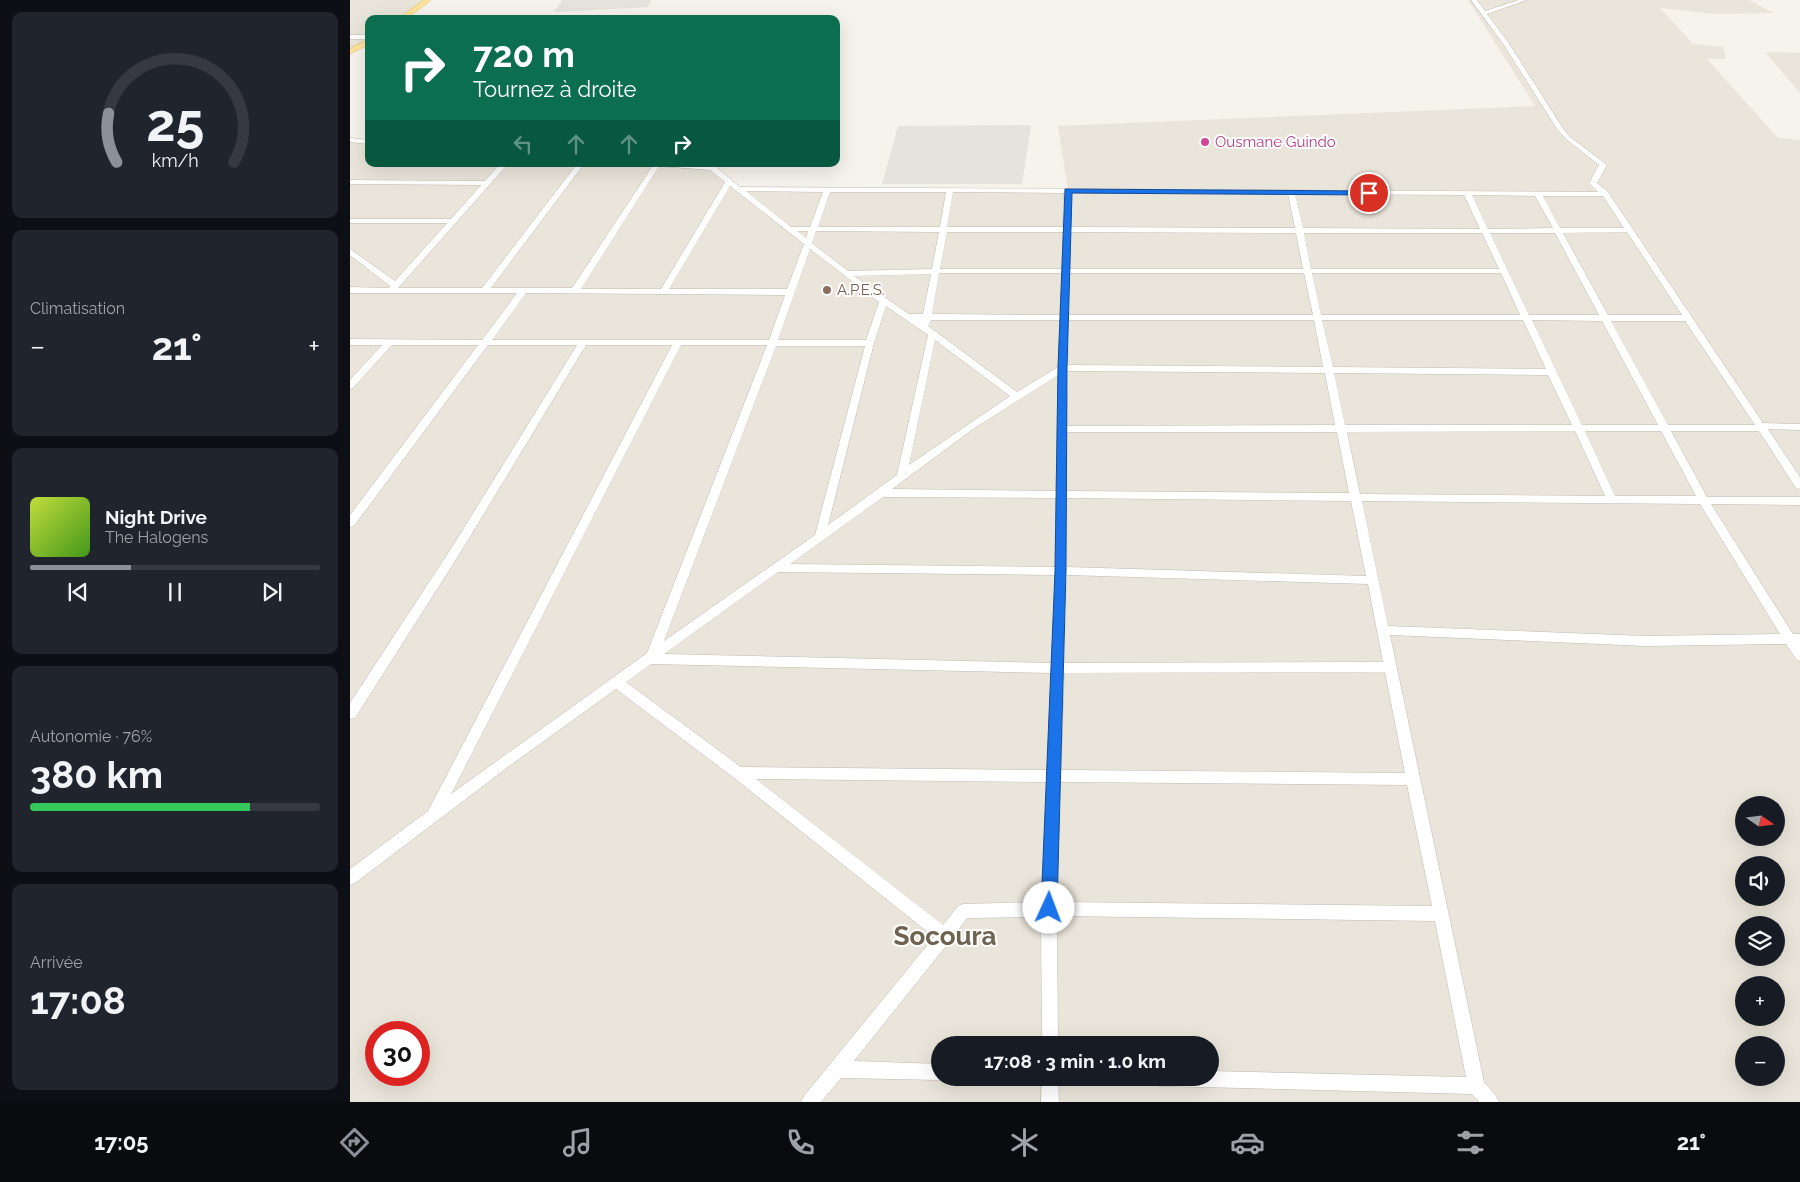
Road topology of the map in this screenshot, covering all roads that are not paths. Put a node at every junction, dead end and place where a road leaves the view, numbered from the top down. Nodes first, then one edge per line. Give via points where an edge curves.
1 (428, 0) edge
2 (1474, 0) edge
3 (1524, 0) edge
4 (1482, 13) junction
5 (407, 15) edge
6 (350, 36) edge
7 (365, 38) edge
8 (365, 42) edge
9 (351, 51) edge
10 (350, 140) edge
11 (365, 142) edge
12 (501, 167) edge
13 (578, 167) edge
14 (655, 167) edge
15 (698, 167) edge
16 (729, 181) junction
17 (350, 182) edge
18 (487, 183) junction
19 (739, 189) junction
20 (827, 190) junction
21 (950, 191) junction
22 (1068, 191) junction
23 (1291, 192) junction
24 (1466, 193) junction
25 (1538, 194) junction
26 (1605, 194) junction
27 (350, 221) edge
28 (452, 221) junction
29 (943, 228) junction
30 (789, 229) junction
31 (812, 229) junction
32 (1067, 230) junction
33 (1299, 230) junction
34 (1628, 230) junction
35 (1484, 231) junction
36 (1560, 231) junction
37 (808, 245) junction
38 (350, 251) edge
39 (936, 271) junction
40 (1066, 271) junction
41 (1308, 271) junction
42 (1503, 271) junction
43 (846, 274) junction
44 (393, 288) junction
45 (350, 290) edge
46 (486, 290) junction
47 (524, 290) junction
48 (575, 291) junction
49 (664, 291) junction
50 (790, 292) junction
51 (883, 301) junction
52 (906, 317) junction
53 (928, 317) junction
54 (1066, 317) junction
55 (1317, 317) junction
56 (1526, 318) junction
57 (1605, 318) junction
58 (1688, 318) junction
59 (929, 332) junction
60 (390, 341) junction
61 (486, 341) junction
62 (350, 342) edge
63 (583, 342) junction
64 (678, 342) junction
65 (772, 343) junction
66 (870, 343) junction
67 (1063, 368) junction
68 (1329, 370) junction
69 (1550, 372) junction
70 (350, 386) edge
71 (1016, 396) junction
72 (1761, 427) junction
73 (1800, 427) edge
74 (1340, 428) junction
75 (1578, 428) junction
76 (1664, 428) junction
77 (1063, 429) junction
78 (902, 475) junction
79 (1800, 485) edge
80 (881, 493) junction
81 (1062, 494) junction
82 (1354, 497) junction
83 (1612, 500) junction
84 (1704, 501) junction
85 (1800, 501) edge
86 (350, 523) edge
87 (820, 536) junction
88 (777, 568) junction
89 (1060, 571) junction
90 (1373, 580) junction
91 (1382, 630) junction
92 (1795, 639) edge
93 (1800, 656) edge
94 (651, 659) junction
95 (1058, 668) junction
96 (1390, 668) junction
97 (618, 683) junction
98 (350, 714) edge
99 (738, 773) junction
100 (1052, 775) junction
101 (1414, 779) junction
102 (432, 815) junction
103 (350, 878) edge
104 (1049, 908) junction
105 (1441, 914) junction
106 (944, 936) junction
107 (1050, 1036) edge
108 (837, 1069) junction
109 (931, 1072) edge
110 (1219, 1079) edge
111 (1050, 1086) edge
112 (1476, 1086) junction
113 (810, 1102) edge
114 (1050, 1102) edge
115 (1490, 1102) edge

1 - 5 main road
2 - 4 street
3 - 4 street
4 - 26 street via 1505,42 1559,128 1602,165 1593,184
6 - 7 street
8 - 9 main road
10 - 11 street
12 - 18 street
13 - 46 street
14 - 48 street
15 - 16 street via 712,168
16 - 19 street
16 - 49 street
17 - 18 street
18 - 28 street
19 - 20 street
19 - 30 street
20 - 21 street
20 - 31 street
21 - 22 street
21 - 29 street
22 - 23 street
22 - 32 street
23 - 24 street
23 - 33 street
24 - 25 street
24 - 35 street
25 - 26 street
25 - 36 street
26 - 34 street
27 - 28 street
28 - 44 street
29 - 31 street
29 - 32 street
29 - 39 street
30 - 31 street
30 - 37 street
31 - 37 street
32 - 33 street
32 - 40 street
33 - 35 street
33 - 41 street
34 - 36 street
34 - 58 street
35 - 36 street
35 - 42 street
36 - 57 street
37 - 43 street
37 - 50 street
38 - 44 street
39 - 40 street
39 - 43 street
39 - 53 street
40 - 41 street
40 - 54 street
41 - 42 street
41 - 55 street
42 - 56 street
43 - 51 street
44 - 45 street
44 - 46 street
46 - 47 street
47 - 48 street
47 - 61 street
48 - 49 street
49 - 50 street
50 - 65 street
51 - 52 street
51 - 66 street
52 - 53 street
52 - 59 street
53 - 54 street
53 - 59 street
54 - 55 street
54 - 67 street
55 - 56 street
55 - 68 street
56 - 57 street
56 - 69 street
57 - 58 street
57 - 76 street
58 - 72 street
59 - 71 street
59 - 78 street
60 - 61 street
60 - 62 street
60 - 70 street
61 - 63 street
61 - 86 street
63 - 64 street
63 - 98 street via 458,547
64 - 65 street
64 - 102 street
65 - 66 street
65 - 94 street
66 - 87 street
67 - 68 street
67 - 71 street
67 - 77 street
68 - 69 street
68 - 74 street
69 - 75 street
71 - 78 street
72 - 73 street
72 - 76 street
72 - 79 street
74 - 75 street
74 - 77 street
74 - 82 street
75 - 76 street
75 - 83 street
76 - 84 street
77 - 81 street
78 - 80 street
80 - 81 street
80 - 87 street
81 - 82 street
81 - 89 street
82 - 83 street
82 - 90 street
83 - 84 street
84 - 85 street
84 - 92 street
87 - 88 street
88 - 89 street
88 - 94 street
89 - 90 street
89 - 95 street
90 - 91 street
91 - 92 street via 1646,641
91 - 96 street
92 - 93 street
94 - 95 street
94 - 97 street
95 - 96 street
95 - 100 street
96 - 101 street
97 - 99 street
97 - 102 street
99 - 100 street
99 - 106 street
100 - 101 street
100 - 104 street
101 - 105 street
102 - 103 street
104 - 105 street
104 - 106 street via 963,911
104 - 107 street
105 - 112 street
106 - 108 street
108 - 109 street
108 - 113 street
110 - 112 street
111 - 114 street
112 - 115 street

